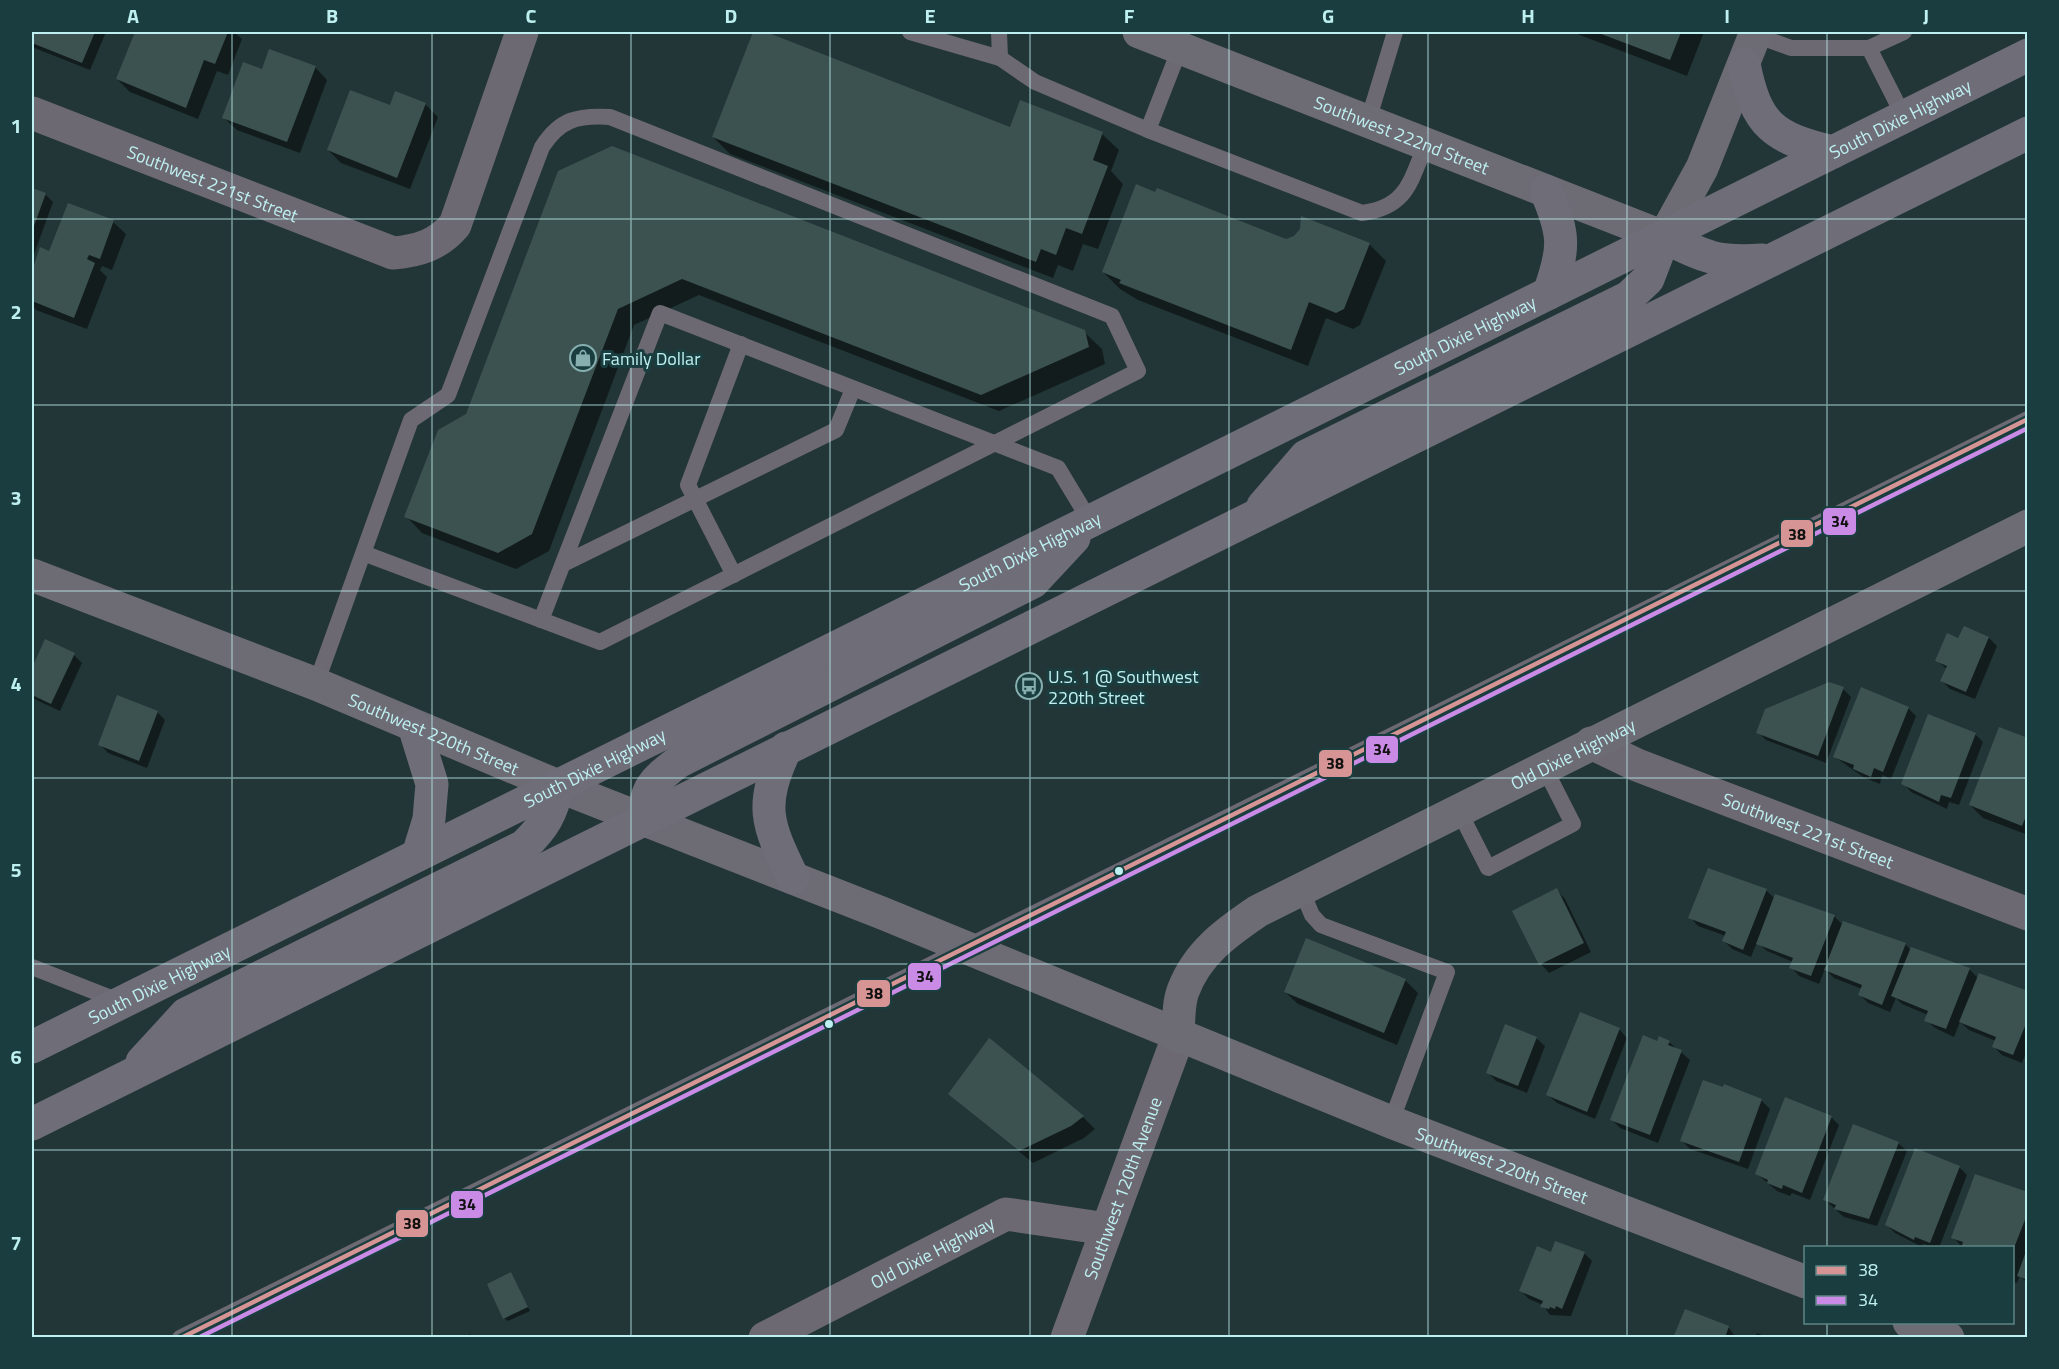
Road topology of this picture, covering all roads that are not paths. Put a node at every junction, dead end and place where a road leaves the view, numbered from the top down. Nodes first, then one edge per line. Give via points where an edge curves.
1 (522, 32) edge
2 (910, 32) edge
3 (999, 32) edge
4 (1138, 32) edge
5 (1395, 32) edge
6 (1904, 32) edge
7 (1752, 44) edge
8 (1180, 48) junction
9 (1869, 48) junction
10 (2028, 56) edge
11 (1000, 57) junction
12 (32, 113) edge
13 (1904, 117) junction
14 (1368, 122) junction
15 (1148, 130) junction
16 (2028, 133) edge
17 (1426, 144) junction
18 (1833, 152) junction
19 (1546, 191) junction
20 (1664, 237) junction
21 (1770, 260) junction
22 (1549, 293) junction
23 (741, 344) junction
24 (853, 388) junction
25 (2028, 419) edge
26 (994, 443) junction
27 (696, 499) junction
28 (1257, 515) junction
29 (1090, 521) junction
30 (2028, 526) edge
31 (363, 553) junction
32 (563, 564) junction
33 (32, 575) edge
34 (734, 575) junction
35 (541, 620) junction
36 (316, 684) junction
37 (414, 726) junction
38 (1591, 743) junction
39 (786, 748) junction
40 (1544, 767) junction
41 (558, 786) junction
42 (1458, 809) junction
43 (643, 820) junction
44 (418, 855) junction
45 (794, 878) junction
46 (1301, 889) junction
47 (2028, 914) edge
48 (966, 948) junction
49 (32, 967) edge
50 (121, 1002) junction
51 (1178, 1037) junction
52 (32, 1047) edge
53 (131, 1075) junction
54 (1392, 1122) junction
55 (32, 1124) edge
56 (1107, 1229) junction
57 (1804, 1281) edge
58 (1912, 1324) edge
59 (180, 1338) edge
60 (765, 1338) edge
61 (1067, 1338) edge
62 (1948, 1338) edge

1 - 12 street, Southwest 221st Street via 454,225 447,234 418,251 393,253
2 - 11 lane
3 - 11 lane
4 - 8 street, Southwest 222nd Street
5 - 14 lane
6 - 9 lane
7 - 9 lane
7 - 18 highway via 1756,109 1775,132 1795,143
7 - 20 street via 1702,168
8 - 14 street, Southwest 222nd Street
8 - 15 lane
9 - 13 lane
10 - 13 highway, South Dixie Highway
11 - 15 lane via 1035,82
13 - 18 highway, South Dixie Highway
14 - 17 street, Southwest 222nd Street
15 - 17 lane via 1362,213 1383,210 1397,201
16 - 21 highway
17 - 19 street, Southwest 222nd Street
18 - 20 highway, South Dixie Highway
19 - 20 street, Southwest 222nd Street
19 - 22 highway via 1562,238 1558,268
20 - 21 highway via 1724,262
20 - 22 highway, South Dixie Highway
20 - 28 highway via 1648,279 1629,297 1306,456
21 - 28 highway
22 - 29 highway, South Dixie Highway
23 - 24 lane
23 - 27 lane via 688,485
23 - 32 lane via 660,313
24 - 26 lane
24 - 27 lane via 836,430
25 - 48 lane
26 - 29 lane via 1058,468
26 - 31 lane via 1138,371 1112,316 610,117 586,116 552,131 542,147 448,395 411,420
26 - 34 lane
27 - 32 lane
27 - 34 lane
28 - 39 highway
29 - 41 highway, South Dixie Highway
29 - 43 highway via 1033,582 678,762 651,784
30 - 38 street, Old Dixie Highway
31 - 35 lane
31 - 36 lane
32 - 35 lane
33 - 36 street, Southwest 220th Street
34 - 35 lane via 600,642
36 - 37 street, Southwest 220th Street
37 - 41 street, Southwest 220th Street
37 - 44 highway via 432,784 429,819
38 - 40 street, Old Dixie Highway
38 - 47 street, Southwest 221st Street via 1636,765
39 - 43 highway
39 - 45 highway via 772,779 767,807 774,838
40 - 42 street, Old Dixie Highway
40 - 42 lane via 1573,824 1488,868
41 - 43 street, Southwest 220th Street
41 - 44 highway, South Dixie Highway
41 - 53 highway via 553,810 543,828 524,846 186,1014
42 - 46 street, Old Dixie Highway
43 - 45 street, Southwest 220th Street
43 - 53 highway
44 - 50 highway, South Dixie Highway
45 - 48 street, Southwest 220th Street
46 - 51 street, Old Dixie Highway via 1258,911 1219,938 1204,954 1182,992
46 - 54 lane via 1312,915 1321,925 1447,972
48 - 51 street, Southwest 220th Street
48 - 59 lane
49 - 50 lane
50 - 52 highway, South Dixie Highway
51 - 54 street, Southwest 220th Street
51 - 56 street, Southwest 120th Avenue
53 - 55 highway
54 - 57 street, Southwest 220th Street
56 - 60 street, Old Dixie Highway via 1006,1214
56 - 61 street, Southwest 120th Avenue
58 - 62 street

